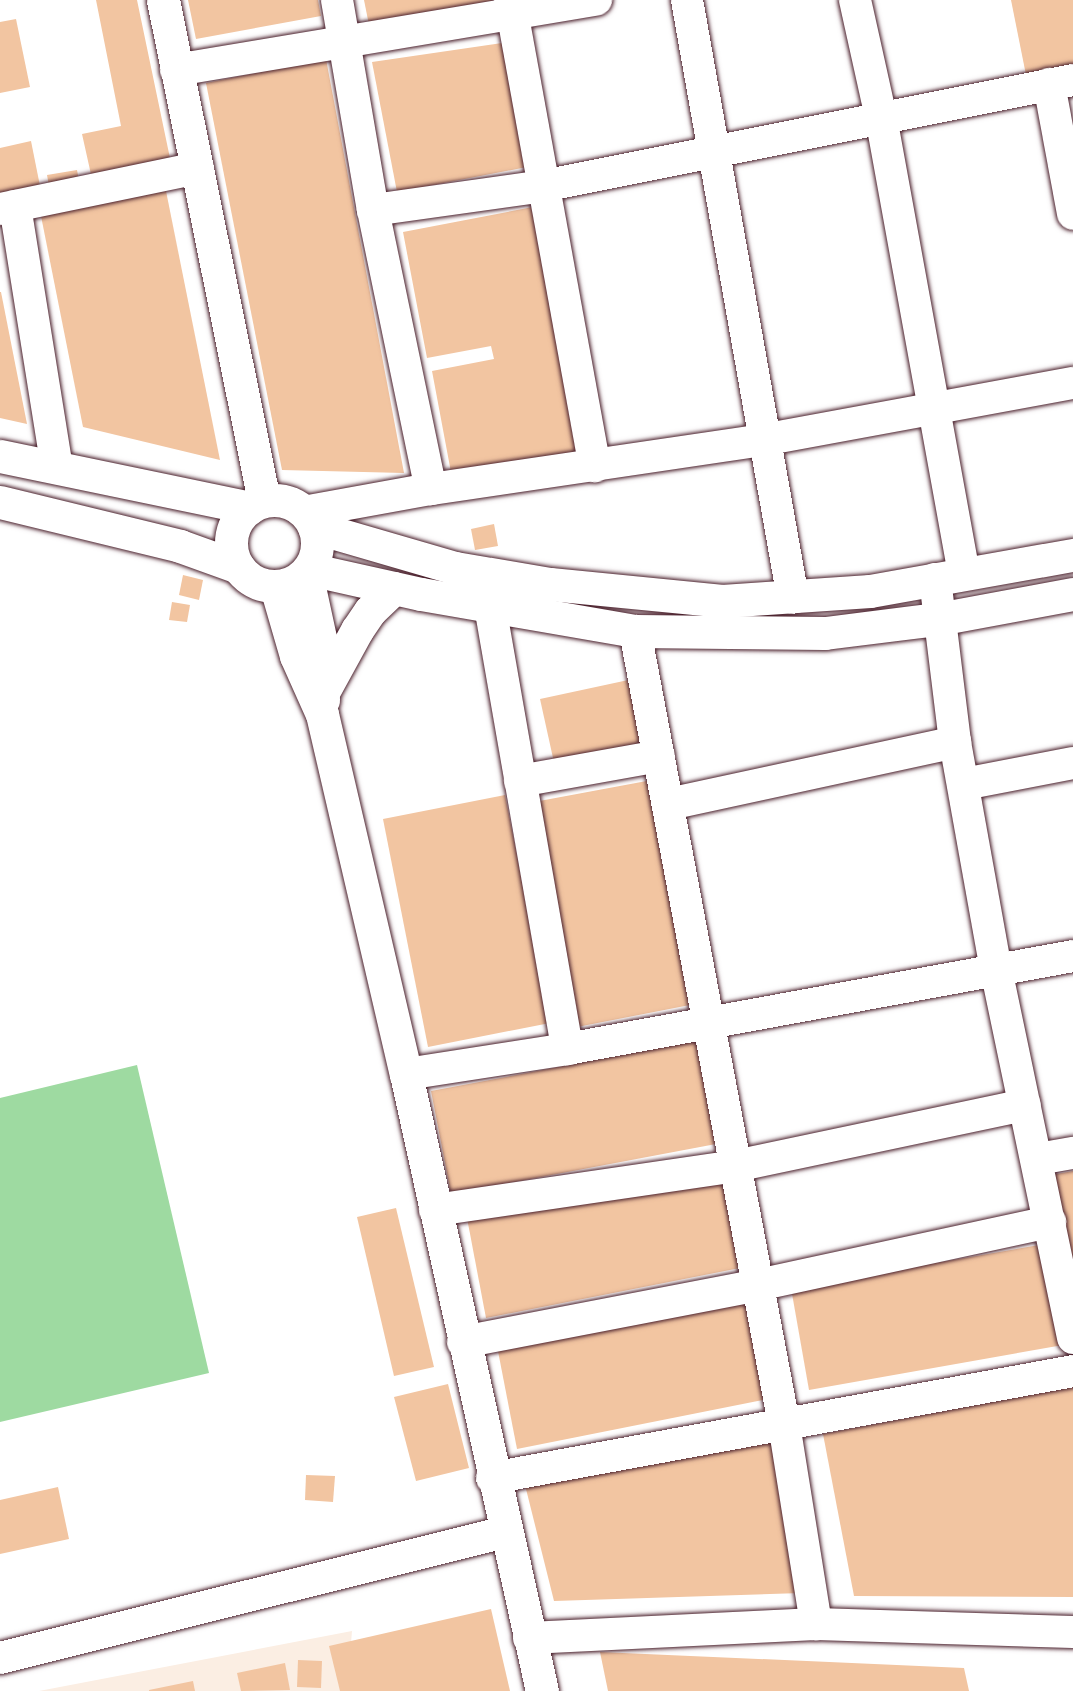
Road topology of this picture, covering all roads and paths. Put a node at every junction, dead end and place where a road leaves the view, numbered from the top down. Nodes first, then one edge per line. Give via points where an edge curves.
1 (163, 0) edge
2 (337, 0) edge
3 (596, 0) edge
4 (687, 0) edge
5 (855, 0) edge
6 (511, 7) edge
7 (344, 43) junction
8 (176, 70) junction
9 (1061, 82) edge
10 (880, 117) junction
11 (711, 151) junction
12 (198, 168) junction
13 (543, 186) junction
14 (8, 207) edge
15 (373, 210) junction
16 (1073, 214) edge
17 (1073, 383) edge
18 (934, 408) junction
19 (762, 440) junction
20 (0, 456) edge
21 (595, 466) junction
22 (57, 468) junction
23 (431, 489) junction
24 (0, 502) edge
25 (257, 505) junction
26 (309, 520) junction
27 (1073, 555) edge
28 (238, 567) junction
29 (307, 571) junction
30 (950, 577) junction
31 (276, 586) junction
32 (394, 588) junction
33 (1073, 594) edge
34 (793, 598) junction
35 (490, 606) junction
36 (938, 618) junction
37 (635, 631) junction
38 (323, 703) junction
39 (955, 742) junction
40 (659, 756) junction
41 (1073, 763) edge
42 (520, 781) junction
43 (964, 784) junction
44 (669, 804) junction
45 (1073, 956) edge
46 (996, 969) junction
47 (709, 1022) junction
48 (567, 1049) junction
49 (406, 1074) junction
50 (1025, 1105) junction
51 (1073, 1153) edge
52 (1038, 1159) junction
53 (735, 1166) junction
54 (435, 1210) junction
55 (1050, 1222) junction
56 (758, 1286) junction
57 (1073, 1338) edge
58 (463, 1342) junction
59 (1073, 1371) edge
60 (784, 1424) junction
61 (492, 1478) junction
62 (505, 1532) junction
63 (816, 1624) junction
64 (1073, 1632) edge
65 (529, 1638) junction
66 (0, 1658) edge
67 (542, 1691) edge

1 - 8 main road
2 - 7 street
3 - 6 street
4 - 11 street
5 - 10 street
6 - 7 street
6 - 13 street
7 - 8 street
7 - 15 street
8 - 12 main road
9 - 10 street
9 - 16 street
10 - 11 street
10 - 18 street
11 - 13 street
11 - 19 street
12 - 14 street
12 - 25 main road
13 - 15 street
13 - 21 street
14 - 22 street
15 - 23 street
17 - 18 street
18 - 19 street
18 - 30 street
19 - 21 street
19 - 34 street
20 - 22 main road
21 - 23 street
22 - 25 main road
23 - 26 street
24 - 28 main road via 180,546
25 - 26 main road via 286,502
25 - 28 main road via 232,535 232,552
26 - 29 main road via 317,549
26 - 34 main road via 455,568 550,584 722,601
27 - 30 main road
28 - 31 main road via 248,578
29 - 31 main road via 292,583
29 - 32 main road
29 - 38 main road via 320,638
30 - 34 main road
30 - 36 street
31 - 38 main road via 296,656
32 - 35 main road
32 - 38 main road via 357,630
33 - 36 main road
35 - 37 main road
35 - 42 street
36 - 37 main road via 825,633
36 - 39 street
37 - 40 street
38 - 49 main road
39 - 43 street
39 - 44 street
40 - 42 street
40 - 44 street
41 - 43 street
42 - 48 street
43 - 46 street
44 - 47 street
45 - 46 street
46 - 47 street
46 - 50 street
47 - 48 street
47 - 53 street
48 - 49 street
49 - 54 main road
50 - 52 street
50 - 53 street
51 - 52 street
52 - 55 street
53 - 54 street
53 - 56 street
54 - 58 main road
55 - 56 street
55 - 57 street
56 - 58 street
56 - 60 street
58 - 61 main road
59 - 60 street
60 - 61 street
60 - 63 street
61 - 62 main road
62 - 65 main road
62 - 66 street
63 - 64 street
63 - 65 street
65 - 67 main road

